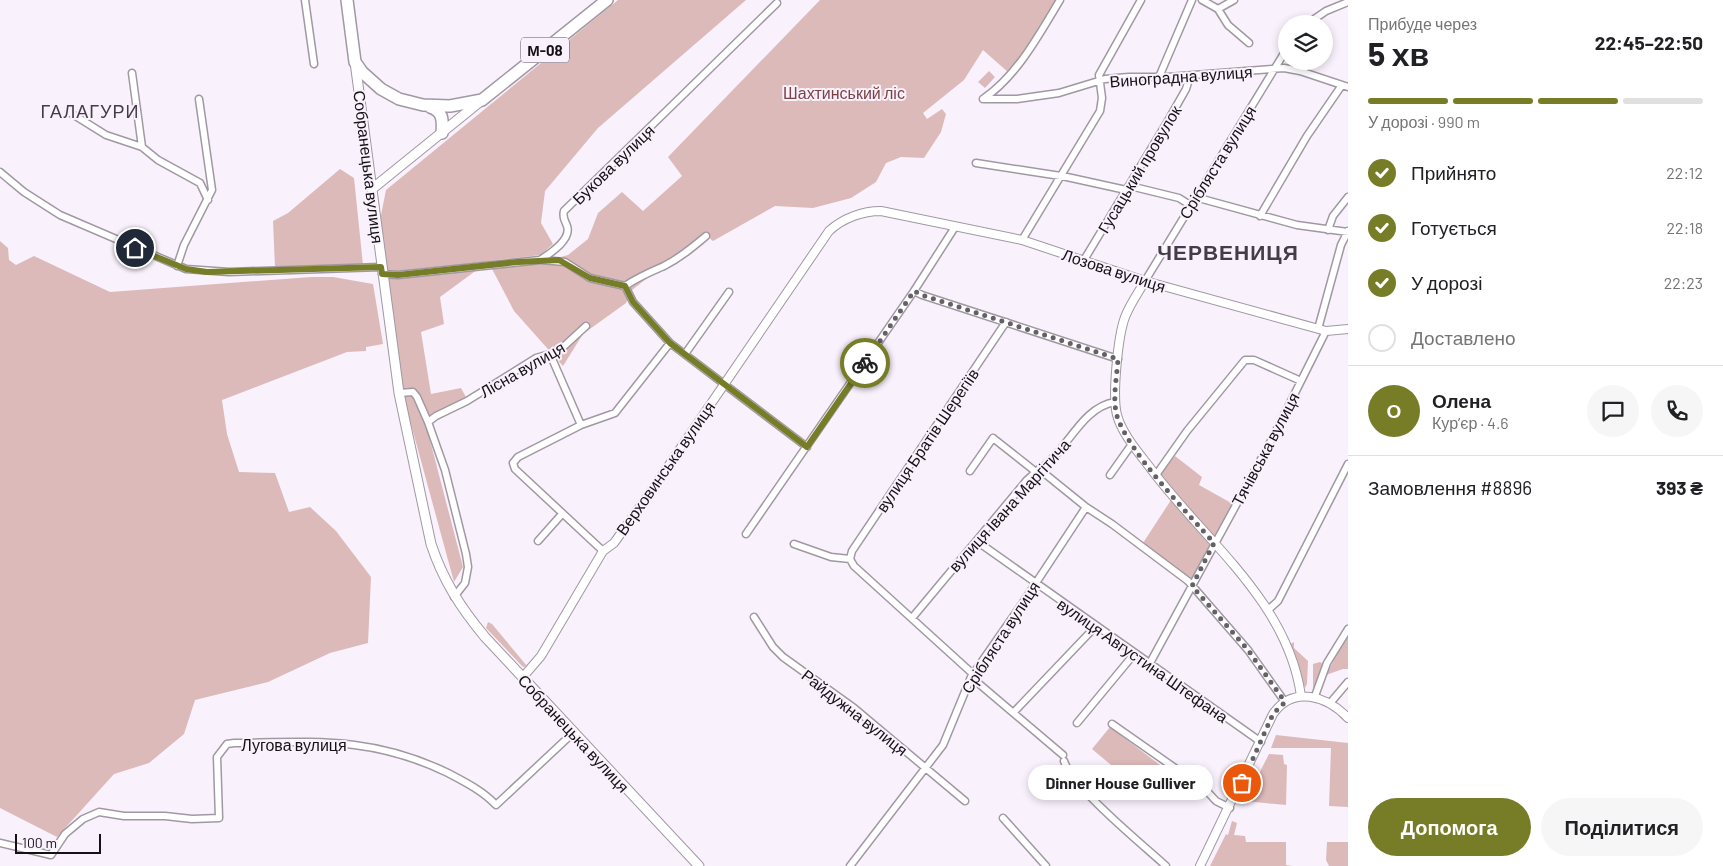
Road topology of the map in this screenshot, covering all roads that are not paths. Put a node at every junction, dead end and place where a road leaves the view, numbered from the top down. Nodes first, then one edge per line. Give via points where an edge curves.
1 (305, 0) edge
2 (347, 0) edge
3 (607, 0) edge
4 (1060, 0) edge
5 (1140, 0) edge
6 (1192, 0) edge
7 (1202, 0) edge
8 (1234, 0) edge
9 (1348, 2) edge
10 (778, 3) dead end
11 (1218, 9) junction
12 (1320, 15) edge
13 (1249, 43) dead end
14 (355, 62) junction
15 (1278, 63) edge
16 (314, 64) dead end
17 (1274, 69) junction
18 (132, 74) dead end
19 (1190, 76) junction
20 (1160, 77) junction
21 (1099, 82) junction
22 (1345, 86) edge
23 (199, 99) dead end
24 (482, 100) junction
25 (423, 105) junction
26 (69, 112) dead end
27 (442, 132) junction
28 (142, 147) junction
29 (976, 163) dead end
30 (0, 172) edge
31 (1060, 176) junction
32 (372, 188) junction
33 (1128, 188) junction
34 (1195, 197) junction
35 (1348, 197) edge
36 (208, 200) junction
37 (1190, 205) junction
38 (1260, 216) junction
39 (909, 217) joint
40 (955, 227) junction
41 (1328, 230) junction
42 (1348, 232) edge
43 (706, 236) dead end
44 (1022, 240) junction
45 (554, 250) junction
46 (540, 260) junction
47 (559, 260) junction
48 (1084, 260) junction
49 (177, 266) junction
50 (382, 271) junction
51 (1145, 281) junction
52 (625, 286) junction
53 (914, 291) junction
54 (729, 292) dead end
55 (1006, 322) junction
56 (586, 326) dead end
57 (1348, 329) edge
58 (1322, 330) junction
59 (670, 343) junction
60 (550, 354) junction
61 (685, 354) junction
62 (1118, 359) junction
63 (1301, 380) junction
64 (724, 383) junction
65 (399, 393) junction
66 (1115, 402) junction
67 (428, 422) junction
68 (581, 425) junction
69 (1132, 444) junction
70 (807, 447) junction
71 (1348, 464) edge
72 (1037, 470) junction
73 (970, 471) dead end
74 (1110, 475) dead end
75 (1156, 475) junction
76 (1086, 507) junction
77 (562, 514) junction
78 (746, 534) dead end
79 (538, 541) dead end
80 (978, 542) junction
81 (1214, 543) junction
82 (794, 544) dead end
83 (603, 551) junction
84 (850, 559) junction
85 (1036, 583) junction
86 (1192, 586) junction
87 (454, 597) junction
88 (1268, 610) junction
89 (754, 617) dead end
90 (912, 618) junction
91 (1096, 626) junction
92 (1348, 629) edge
93 (1135, 653) junction
94 (1150, 663) junction
95 (972, 676) junction
96 (523, 677) junction
97 (1348, 682) edge
98 (1301, 696) junction
99 (1315, 696) junction
100 (1285, 702) junction
101 (1331, 702) junction
102 (1014, 712) junction
103 (1348, 718) edge
104 (1077, 723) dead end
105 (1112, 724) dead end
106 (574, 732) junction
107 (1261, 742) junction
108 (925, 769) junction
109 (965, 801) dead end
110 (1230, 808) junction
111 (1003, 818) dead end
112 (0, 843) edge
113 (699, 866) edge
114 (850, 866) edge
115 (1046, 866) edge
116 (1166, 866) edge
117 (1200, 866) edge

1 - 16 street
2 - 14 highway, Собранецька вулиця
3 - 24 highway, М-08
4 - 21 street, Виноградна вулиця via 1039,35 998,89 983,98 1017,99 1059,93
5 - 21 street via 1099,75
6 - 20 street
7 - 11 street
8 - 11 street
9 - 12 street
10 - 45 street, Букова вулиця via 564,211 567,234
11 - 13 street via 1228,25
14 - 25 highway, М-08 via 381,89 399,99
14 - 32 main road, Собранецька вулиця
15 - 17 street, Срібляста вулиця
17 - 19 street, Виноградна вулиця
17 - 22 street, Виноградна вулиця via 1300,71
17 - 34 street, Срібляста вулиця
18 - 28 street
19 - 20 street, Виноградна вулиця
19 - 33 street, Гусацький провулок via 1170,119
20 - 21 street, Виноградна вулиця via 1141,76
21 - 31 street via 1100,111
22 - 38 street via 1307,136
23 - 36 street via 212,190
24 - 25 highway, М-08 via 464,105
24 - 27 main road
25 - 27 highway via 441,114
26 - 28 street via 106,135
27 - 32 main road
28 - 36 street via 158,160 200,183
29 - 31 street
30 - 49 street, Букова вулиця via 60,215
31 - 33 street
31 - 44 street
32 - 50 main road, Собранецька вулиця
33 - 37 street via 1179,198
33 - 48 street, Гусацький провулок
34 - 37 street, Срібляста вулиця
34 - 38 street
35 - 41 street via 1333,216
36 - 49 street via 184,245
37 - 51 street, Срібляста вулиця
38 - 41 street
39 - 40 street, Лозова вулиця
39 - 64 street, Верховинська вулиця via 871,211 832,228
40 - 44 street, Лозова вулиця
40 - 53 street
41 - 42 street
42 - 58 street, Тячівська вулиця via 1341,245
43 - 52 street via 688,251 643,273
44 - 48 street, Лозова вулиця
45 - 46 street, Букова вулиця
45 - 47 street
46 - 47 street
46 - 50 street, Букова вулиця via 398,275
47 - 52 street via 590,278
48 - 51 street, Лозова вулиця
49 - 50 street, Букова вулиця via 195,271 222,272
50 - 65 main road, Собранецька вулиця
51 - 58 street, Лозова вулиця
51 - 62 street, Срібляста вулиця via 1124,320
52 - 59 street via 633,302
53 - 55 street
53 - 70 street
54 - 61 street
55 - 62 street
55 - 84 street, вулиця Братів Шерегіїв via 852,551
56 - 60 street, Лісна вулиця via 561,349
57 - 58 street
58 - 63 street, Тячівська вулиця
59 - 61 street
59 - 68 street via 616,413
60 - 67 street, Лісна вулиця via 536,358
60 - 68 street
61 - 64 street
62 - 66 street, Срібляста вулиця
63 - 75 street via 1254,360 1245,360
63 - 81 street, Тячівська вулиця
64 - 70 street
64 - 83 street, Верховинська вулиця via 628,524 614,543
65 - 67 street via 413,392
65 - 87 main road, Собранецька вулиця via 431,544
66 - 69 street, Срібляста вулиця
66 - 72 street, вулиця Івана Маргітича via 1091,415
67 - 87 street via 445,470 467,559 463,588
68 - 77 street via 518,457 513,463 515,469
69 - 74 street
69 - 75 street, Срібляста вулиця
70 - 78 street
71 - 88 street via 1278,601
72 - 73 street via 993,438
72 - 76 street
72 - 80 street, вулиця Івана Маргітича
75 - 81 street, Срібляста вулиця
76 - 85 street, Срібляста вулиця
76 - 86 street
77 - 79 street
77 - 83 street
80 - 85 street, вулиця Августина Штефана
80 - 90 street, вулиця Івана Маргітича
81 - 86 street, Тячівська вулиця
81 - 88 street, Срібляста вулиця
82 - 84 street via 831,557
83 - 96 street, Верховинська вулиця via 541,656
84 - 90 street
85 - 91 street, вулиця Августина Штефана
85 - 95 street, Срібляста вулиця
86 - 94 street, Тячівська вулиця
86 - 100 street via 1248,650
87 - 96 main road, Собранецька вулиця via 485,637
88 - 98 street, Срібляста вулиця via 1290,657
89 - 108 street, Райдужна вулиця via 783,657 854,708
90 - 95 street
91 - 93 street, вулиця Августина Штефана
91 - 102 street
92 - 99 street via 1327,663
93 - 94 street, вулиця Августина Штефана
93 - 104 street
94 - 107 street, вулиця Августина Штефана
95 - 102 street
95 - 108 street, Срібляста вулиця via 948,737
96 - 106 main road, Собранецька вулиця
97 - 101 street
98 - 99 street
98 - 100 street
99 - 101 street
100 - 107 street via 1273,714
101 - 103 street
102 - 116 street via 1063,758 1082,788
105 - 110 street
106 - 112 street, Лугова вулиця via 496,805 460,779 423,761 379,748 351,743 234,743 227,744 217,757 219,818 124,816 99,812 83,819 65,834 51,855
106 - 113 main road, Собранецька вулиця
107 - 110 street
108 - 109 street, Райдужна вулиця
108 - 114 street, Срібляста вулиця
110 - 117 street
111 - 115 street

